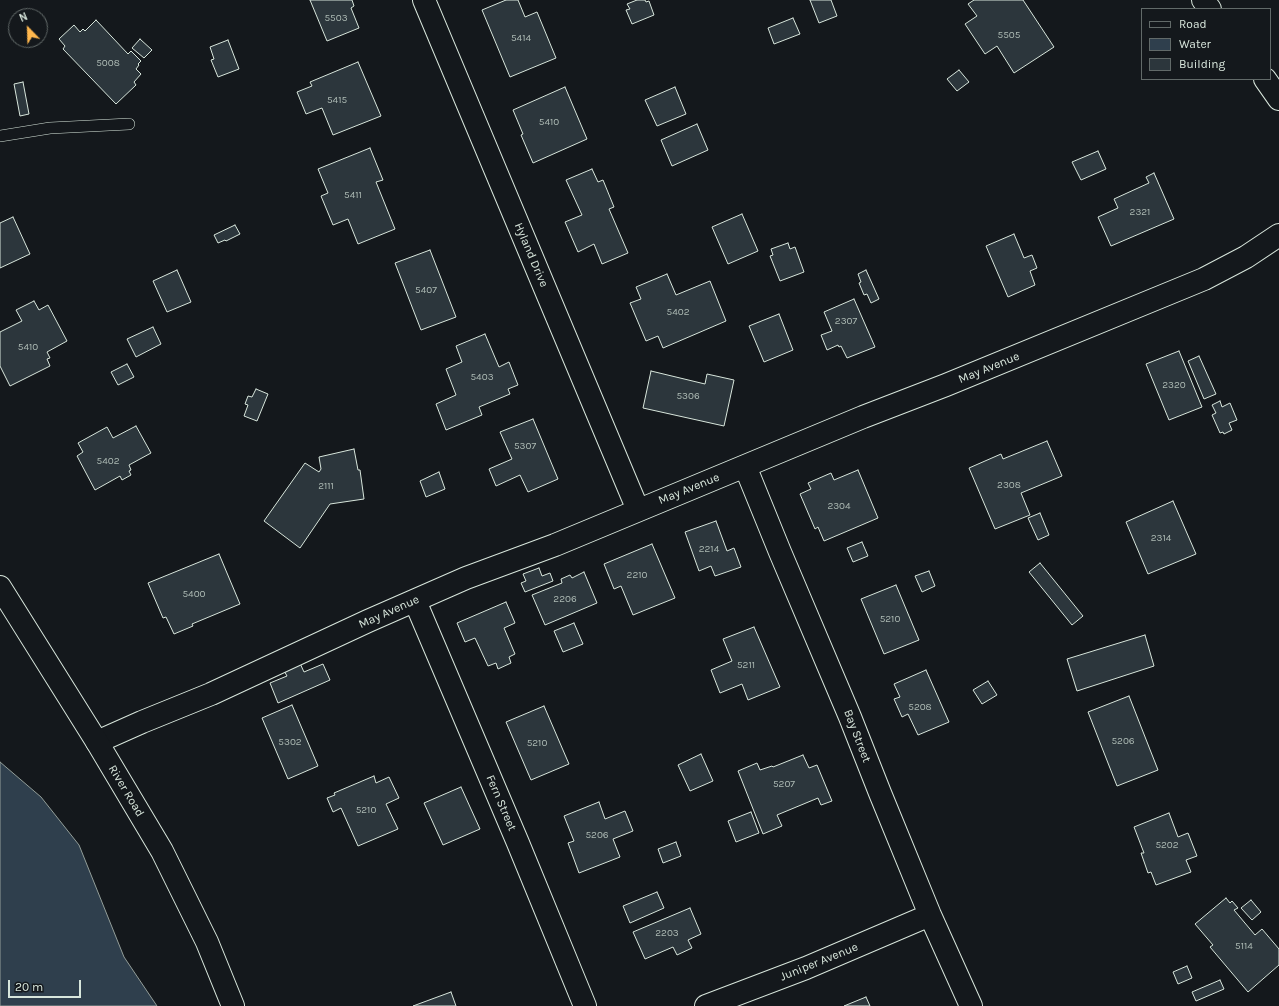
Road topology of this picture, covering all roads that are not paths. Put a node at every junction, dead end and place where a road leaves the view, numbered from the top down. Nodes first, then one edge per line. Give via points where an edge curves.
1 (424, 0) edge
2 (1202, 0) edge
3 (1209, 8) edge
4 (1266, 80) edge
5 (1279, 98) edge
6 (129, 124) dead end
7 (0, 136) edge
8 (1279, 235) edge
9 (746, 466) junction
10 (638, 510) junction
11 (0, 587) edge
12 (414, 601) junction
13 (97, 742) junction
14 (930, 915) junction
15 (233, 1006) edge
16 (585, 1006) edge
17 (706, 1006) edge
18 (971, 1006) edge

1 - 10 street, Hyland Drive
2 - 3 street
4 - 5 street
6 - 7 lane via 50,128
8 - 9 street, May Avenue via 1250,255 1204,279 946,385 863,416
9 - 10 street, May Avenue
9 - 14 street, Bay Street
10 - 12 street, May Avenue
11 - 13 street, River Road
12 - 13 street, May Avenue via 211,694
12 - 16 street, Fern Street
13 - 15 street, River Road via 162,851 207,942
14 - 17 street, Juniper Avenue via 806,968
14 - 18 street, Bay Street

